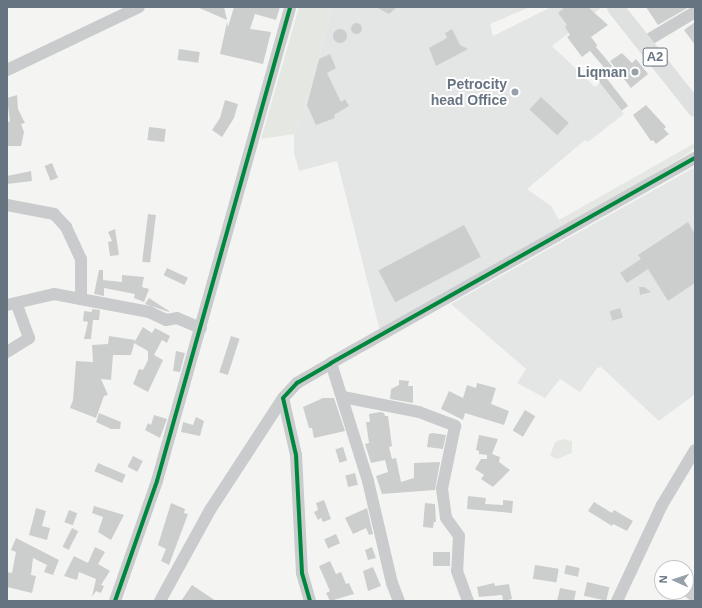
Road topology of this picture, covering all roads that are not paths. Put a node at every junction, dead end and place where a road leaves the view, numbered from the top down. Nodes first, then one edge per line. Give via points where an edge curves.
1 (139, 7) edge
2 (290, 7) edge
3 (615, 7) edge
4 (695, 12) edge
5 (695, 17) edge
6 (646, 46) junction
7 (7, 70) edge
8 (695, 108) edge
9 (695, 158) edge
10 (7, 205) edge
11 (81, 299) junction
12 (12, 305) edge
13 (201, 328) junction
14 (7, 352) edge
15 (331, 363) junction
16 (343, 397) junction
17 (284, 398) junction
18 (695, 450) edge
19 (115, 601) edge
20 (160, 601) edge
21 (310, 601) edge
22 (399, 601) edge
23 (468, 601) edge
24 (617, 601) edge

1 - 7 street
2 - 13 street
3 - 6 highway, A2
4 - 6 street
5 - 6 street
6 - 8 highway, A2
9 - 15 street
10 - 11 street via 54,214 66,227 81,259
11 - 12 street via 54,294
11 - 13 street via 132,311 149,312 166,320 177,318
12 - 14 street via 29,338
13 - 19 street via 157,481
15 - 16 street
15 - 17 street via 298,384
16 - 22 street
16 - 23 street via 419,412 455,426 442,489 446,518 459,536 457,571
17 - 20 street via 210,510
17 - 21 street via 296,455 302,573
18 - 24 street via 662,505

